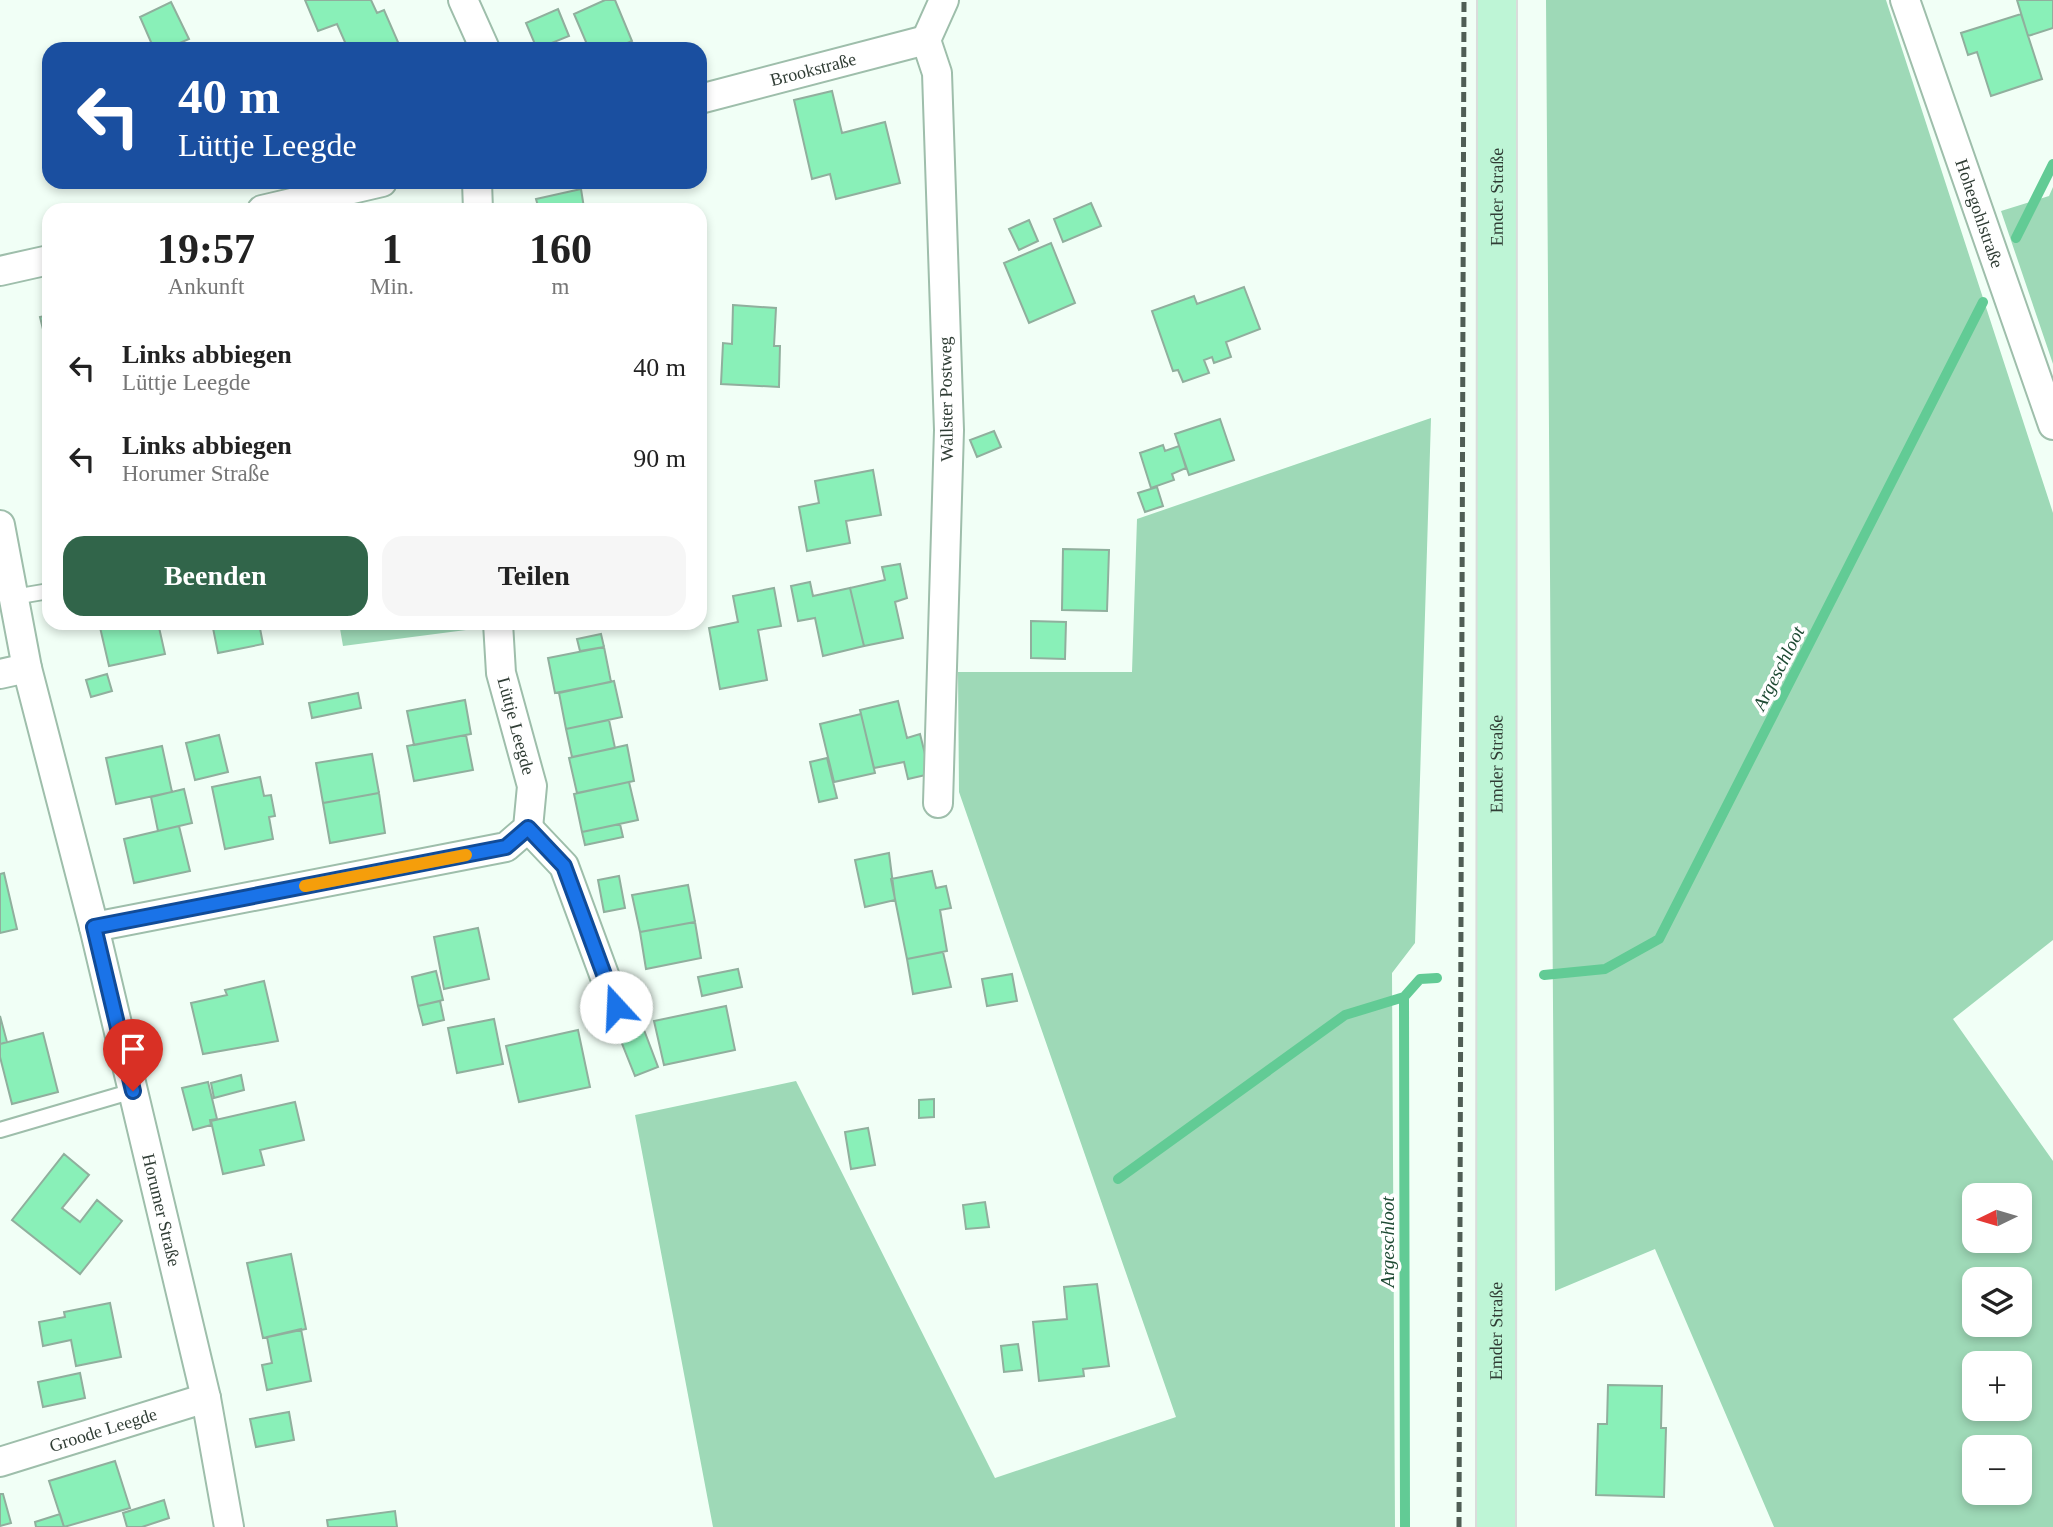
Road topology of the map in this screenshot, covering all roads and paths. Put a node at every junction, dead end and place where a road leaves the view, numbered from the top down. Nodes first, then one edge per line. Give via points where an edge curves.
1 (463, 0) edge
2 (944, 0) edge
3 (1497, 0) edge
4 (1905, 0) edge
5 (926, 40) junction
6 (482, 42) edge
7 (707, 97) edge
8 (352, 189) edge
9 (292, 203) edge
10 (42, 262) edge
11 (0, 271) edge
12 (2053, 425) edge
13 (0, 525) edge
14 (42, 592) edge
15 (13, 597) junction
16 (498, 630) edge
17 (13, 671) edge
18 (937, 803) dead end
19 (528, 828) junction
20 (94, 927) junction
21 (616, 1007) dead end
22 (133, 1091) junction
23 (0, 1130) edge
24 (206, 1398) junction
25 (0, 1462) edge
26 (229, 1527) edge
27 (1496, 1527) edge

1 - 6 street
2 - 5 street
3 - 27 main road, Emder Straße
4 - 12 street, Hohegohlstraße
5 - 7 street, Brookstraße
5 - 18 street, Wallster Postweg via 937,73 948,430
8 - 9 street
10 - 11 street
13 - 15 street, Horumer Straße
14 - 15 lane
15 - 17 street, Horumer Straße
16 - 19 street, Lüttje Leegde via 501,673 532,786
17 - 20 street, Horumer Straße
19 - 20 street via 506,847
19 - 21 street via 564,866
20 - 22 street, Horumer Straße
22 - 23 lane
22 - 24 street, Horumer Straße
24 - 25 street, Groode Leegde
24 - 26 street, Horumer Straße

